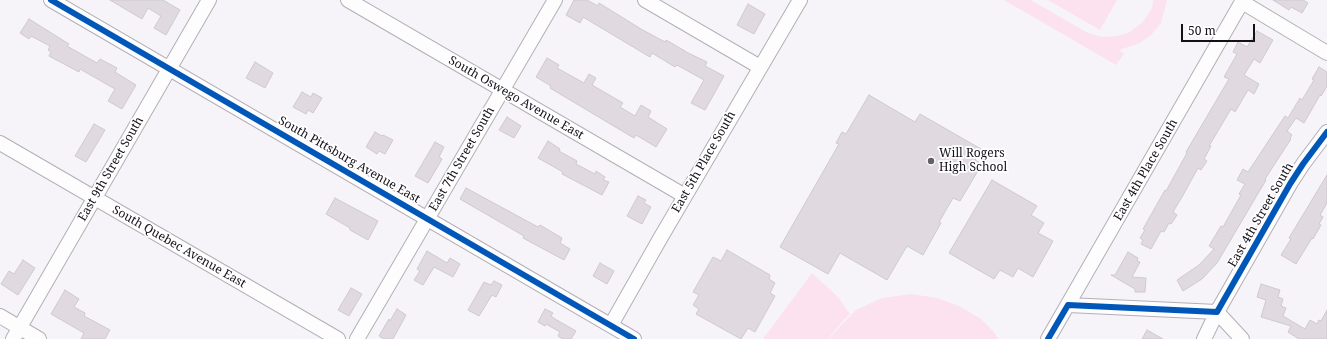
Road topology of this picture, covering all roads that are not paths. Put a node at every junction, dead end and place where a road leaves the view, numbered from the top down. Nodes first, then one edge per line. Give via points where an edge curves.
1 (52, 0) edge
2 (210, 0) edge
3 (348, 0) edge
4 (555, 0) edge
5 (645, 0) edge
6 (800, 0) edge
7 (1242, 1) edge
8 (1327, 53) edge
9 (760, 67) junction
10 (170, 69) junction
11 (502, 90) junction
12 (1327, 132) edge
13 (0, 143) edge
14 (685, 196) junction
15 (95, 197) junction
16 (428, 219) junction
17 (1068, 305) junction
18 (1217, 312) junction
19 (0, 316) edge
20 (611, 325) junction
21 (16, 333) edge
22 (39, 339) edge
23 (338, 339) edge
24 (357, 339) edge
25 (634, 339) edge
26 (1048, 339) edge
27 (1204, 339) edge
28 (1242, 339) edge

1 - 10 street, South Pittsburg Avenue East
2 - 10 street, East 9th Street South
3 - 11 street, South Oswego Avenue East
4 - 11 street, East 7th Street South
5 - 9 street
6 - 9 street, East 5th Place South
7 - 8 street
7 - 17 street, East 4th Place South
9 - 14 street, East 5th Place South
10 - 15 street, East 9th Street South
10 - 16 street, South Pittsburg Avenue East
11 - 14 street, South Oswego Avenue East
11 - 16 street, East 7th Street South
12 - 18 street, East 4th Street South via 1290,184
13 - 15 street, South Quebec Avenue East
14 - 20 street, East 5th Place South
15 - 21 street, East 9th Street South
15 - 23 street, South Quebec Avenue East
16 - 20 street, South Pittsburg Avenue East
16 - 24 street, East 7th Street South
17 - 18 street
17 - 26 street, East 4th Place South
18 - 27 street, East 4th Street South
18 - 28 street
19 - 21 street
20 - 25 street, South Pittsburg Avenue East
21 - 22 street

